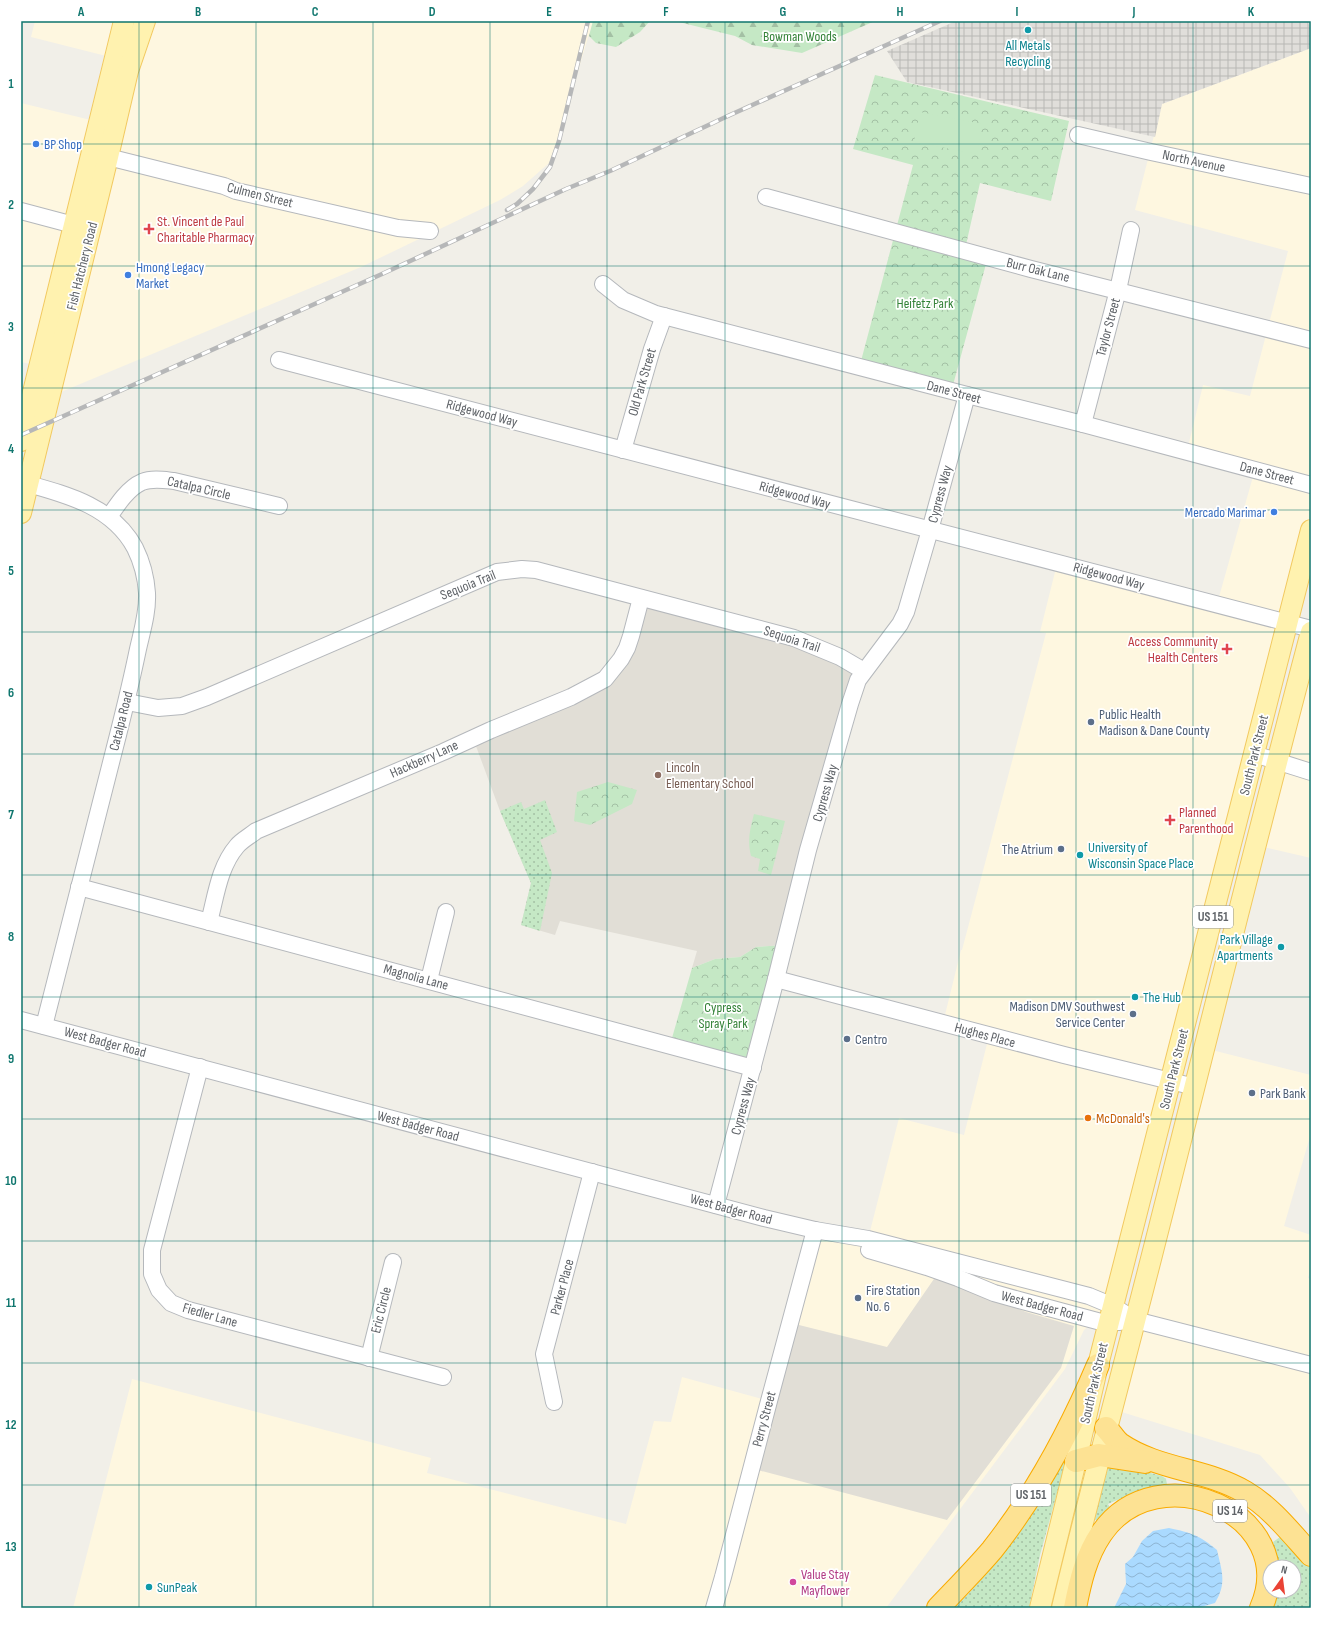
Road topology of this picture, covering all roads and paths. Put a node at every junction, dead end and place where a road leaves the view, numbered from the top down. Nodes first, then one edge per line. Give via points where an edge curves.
1 (124, 21) edge
2 (145, 21) edge
3 (1078, 135) dead end
4 (100, 155) junction
5 (1311, 186) edge
6 (766, 197) dead end
7 (21, 211) edge
8 (82, 227) junction
9 (1131, 230) dead end
10 (430, 231) dead end
11 (603, 284) dead end
12 (1118, 290) junction
13 (664, 316) junction
14 (1311, 340) edge
15 (279, 360) dead end
16 (967, 395) junction
17 (1083, 424) junction
18 (21, 441) edge
19 (623, 450) junction
20 (24, 483) edge
21 (1311, 485) edge
22 (279, 506) dead end
23 (21, 513) edge
24 (109, 517) junction
25 (930, 530) junction
26 (1311, 530) edge
27 (641, 598) junction
28 (1288, 623) junction
29 (1311, 630) edge
30 (864, 671) junction
31 (126, 702) junction
32 (1254, 754) junction
33 (1277, 761) junction
34 (1311, 772) edge
35 (79, 887) junction
36 (446, 912) dead end
37 (209, 922) junction
38 (429, 980) junction
39 (776, 980) junction
40 (21, 1020) edge
41 (44, 1026) junction
42 (200, 1067) junction
43 (753, 1068) junction
44 (1171, 1080) junction
45 (1195, 1087) junction
46 (592, 1172) junction
47 (716, 1205) junction
48 (815, 1230) junction
49 (393, 1262) dead end
50 (1111, 1314) junction
51 (1135, 1320) junction
52 (370, 1358) junction
53 (1098, 1365) joint
54 (1311, 1365) edge
55 (443, 1377) dead end
56 (554, 1402) dead end
57 (1106, 1428) junction
58 (1099, 1455) junction
59 (1066, 1456) junction
60 (1166, 1465) junction
61 (1311, 1555) edge
62 (714, 1608) edge
63 (924, 1608) edge
64 (938, 1608) edge
65 (1040, 1608) edge
66 (1062, 1608) edge
67 (1075, 1608) edge
68 (1261, 1608) edge

1 - 4 main road, Fish Hatchery Road
2 - 4 main road, Fish Hatchery Road
3 - 5 street, North Avenue via 1149,158
4 - 8 main road, Fish Hatchery Road
4 - 10 street, Culmen Street via 236,191 398,228
6 - 12 street, Burr Oak Lane
7 - 8 street
8 - 18 main road, Fish Hatchery Road
8 - 20 main road, Fish Hatchery Road
9 - 12 street, Taylor Street
11 - 13 street, Dane Street via 623,300
12 - 14 street, Burr Oak Lane
12 - 17 street, Taylor Street
13 - 16 street, Dane Street
13 - 19 street, Old Park Street
15 - 19 street, Ridgewood Way
16 - 17 street, Dane Street
16 - 25 street, Cypress Way
17 - 21 street, Dane Street
19 - 25 street, Ridgewood Way
20 - 23 main road, Fish Hatchery Road
20 - 24 street, Catalpa Road via 89,504
22 - 24 street, Catalpa Circle via 159,479 142,482 120,502
24 - 31 street, Catalpa Road via 121,528 134,547 144,570 147,594 145,619
25 - 28 street, Ridgewood Way
25 - 30 street, Cypress Way via 906,612 900,624
26 - 28 main road, South Park Street / US 151
27 - 30 street, Sequoia Trail via 804,641
27 - 31 street, Sequoia Trail via 536,570 497,572 182,706 158,708
27 - 37 street, Hackberry Lane via 627,648 605,679 571,697 256,831 237,845 223,869
28 - 29 street, Ridgewood Way
28 - 32 main road, South Park Street / US 151
29 - 33 main road, South Park Street / US 151
30 - 39 street, Cypress Way via 858,680 850,704 813,834
31 - 35 street, Catalpa Road
32 - 33 street
32 - 44 main road, South Park Street / US 151
33 - 34 street
33 - 45 main road, South Park Street / US 151
35 - 37 street, Magnolia Lane
35 - 41 street, Catalpa Road
36 - 38 street
37 - 38 street, Magnolia Lane
38 - 43 street, Magnolia Lane
39 - 43 street, Cypress Way
39 - 44 street, Hughes Place
40 - 41 street, West Badger Road
41 - 42 street, West Badger Road
42 - 46 street, West Badger Road
42 - 52 street, Fiedler Lane via 152,1250 152,1274 159,1290 171,1303 188,1310
43 - 47 street, Cypress Way
44 - 45 street, Hughes Place
44 - 50 main road, South Park Street / US 151
45 - 51 main road, South Park Street / US 151
46 - 47 street, West Badger Road
46 - 56 street, Parker Place via 544,1354
47 - 48 street, West Badger Road
48 - 50 street, West Badger Road via 843,1243 927,1267 994,1293 1084,1317
48 - 50 street, West Badger Road via 854,1236 971,1264 1098,1298
48 - 62 street, Perry Street
49 - 52 street, Eric Circle
50 - 51 street, West Badger Road
50 - 53 main road, South Park Street / US 151
51 - 54 street, West Badger Road
51 - 57 main road, South Park Street / US 151
52 - 55 street, Fiedler Lane
53 - 59 highway, US 151 via 1082,1402
57 - 58 main road, South Park Street / US 151
57 - 60 highway via 1119,1443 1139,1455
58 - 59 highway
58 - 60 highway
58 - 66 main road, South Park Street / US 151
59 - 63 highway via 1035,1474 980,1549
59 - 64 highway, US 151 via 992,1550
59 - 65 main road
60 - 61 highway via 1206,1475 1245,1492 1268,1509
67 - 68 highway, US 14 via 1090,1553 1102,1533 1113,1520 1137,1504 1158,1496 1195,1497 1219,1504 1238,1516 1253,1533 1263,1552 1268,1575

